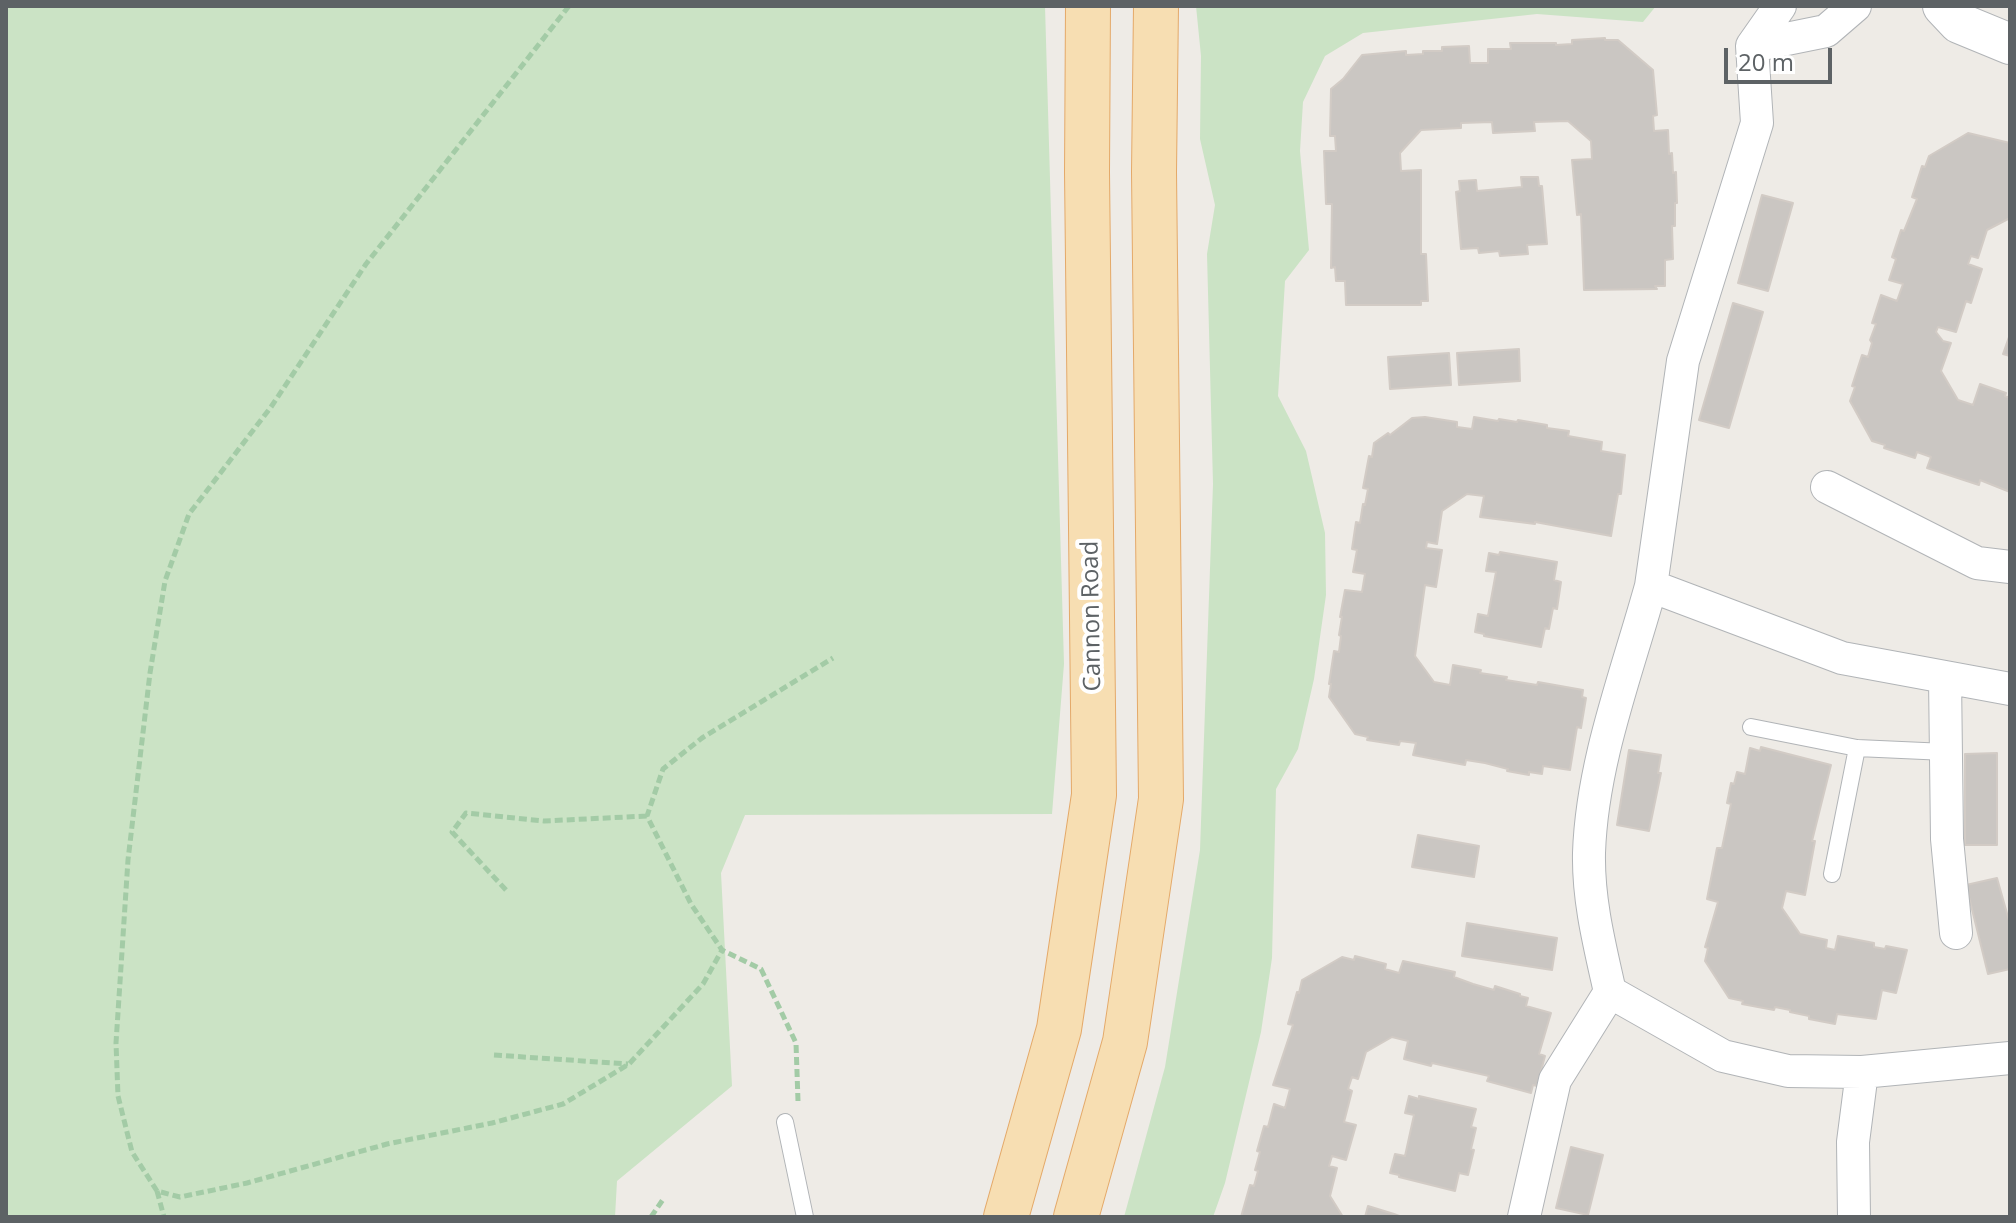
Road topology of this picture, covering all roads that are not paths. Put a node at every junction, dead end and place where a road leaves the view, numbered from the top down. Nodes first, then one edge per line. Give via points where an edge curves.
1 (1088, 6) edge
2 (1156, 6) edge
3 (1780, 6) edge
4 (1855, 6) edge
5 (1943, 6) edge
6 (2010, 44) edge
7 (1752, 46) junction
8 (1827, 487) dead end
9 (2010, 567) edge
10 (1651, 586) junction
11 (1945, 677) junction
12 (2010, 689) edge
13 (1751, 727) dead end
14 (1857, 748) junction
15 (1946, 752) junction
16 (1832, 874) dead end
17 (1956, 933) dead end
18 (1610, 992) junction
19 (2010, 1058) edge
20 (1862, 1072) junction
21 (785, 1122) dead end
22 (805, 1217) edge
23 (1006, 1217) edge
24 (1076, 1217) edge
25 (1524, 1217) edge
26 (1854, 1217) edge

1 - 23 main road, Cannon Road via 1094,795 1059,1029
2 - 24 main road via 1161,799 1125,1042
3 - 7 street
4 - 7 street via 1826,31
5 - 6 street via 1959,23
7 - 10 street via 1757,123 1683,361
8 - 9 street via 1977,563
10 - 11 street via 1842,658
10 - 18 street via 1597,778 1589,854 1592,911
11 - 12 street
11 - 15 street
13 - 14 lane
14 - 15 lane
14 - 16 lane
15 - 17 street
18 - 20 street via 1723,1056 1788,1071
18 - 25 street via 1555,1080
19 - 20 street
20 - 26 street via 1853,1142
21 - 22 lane

